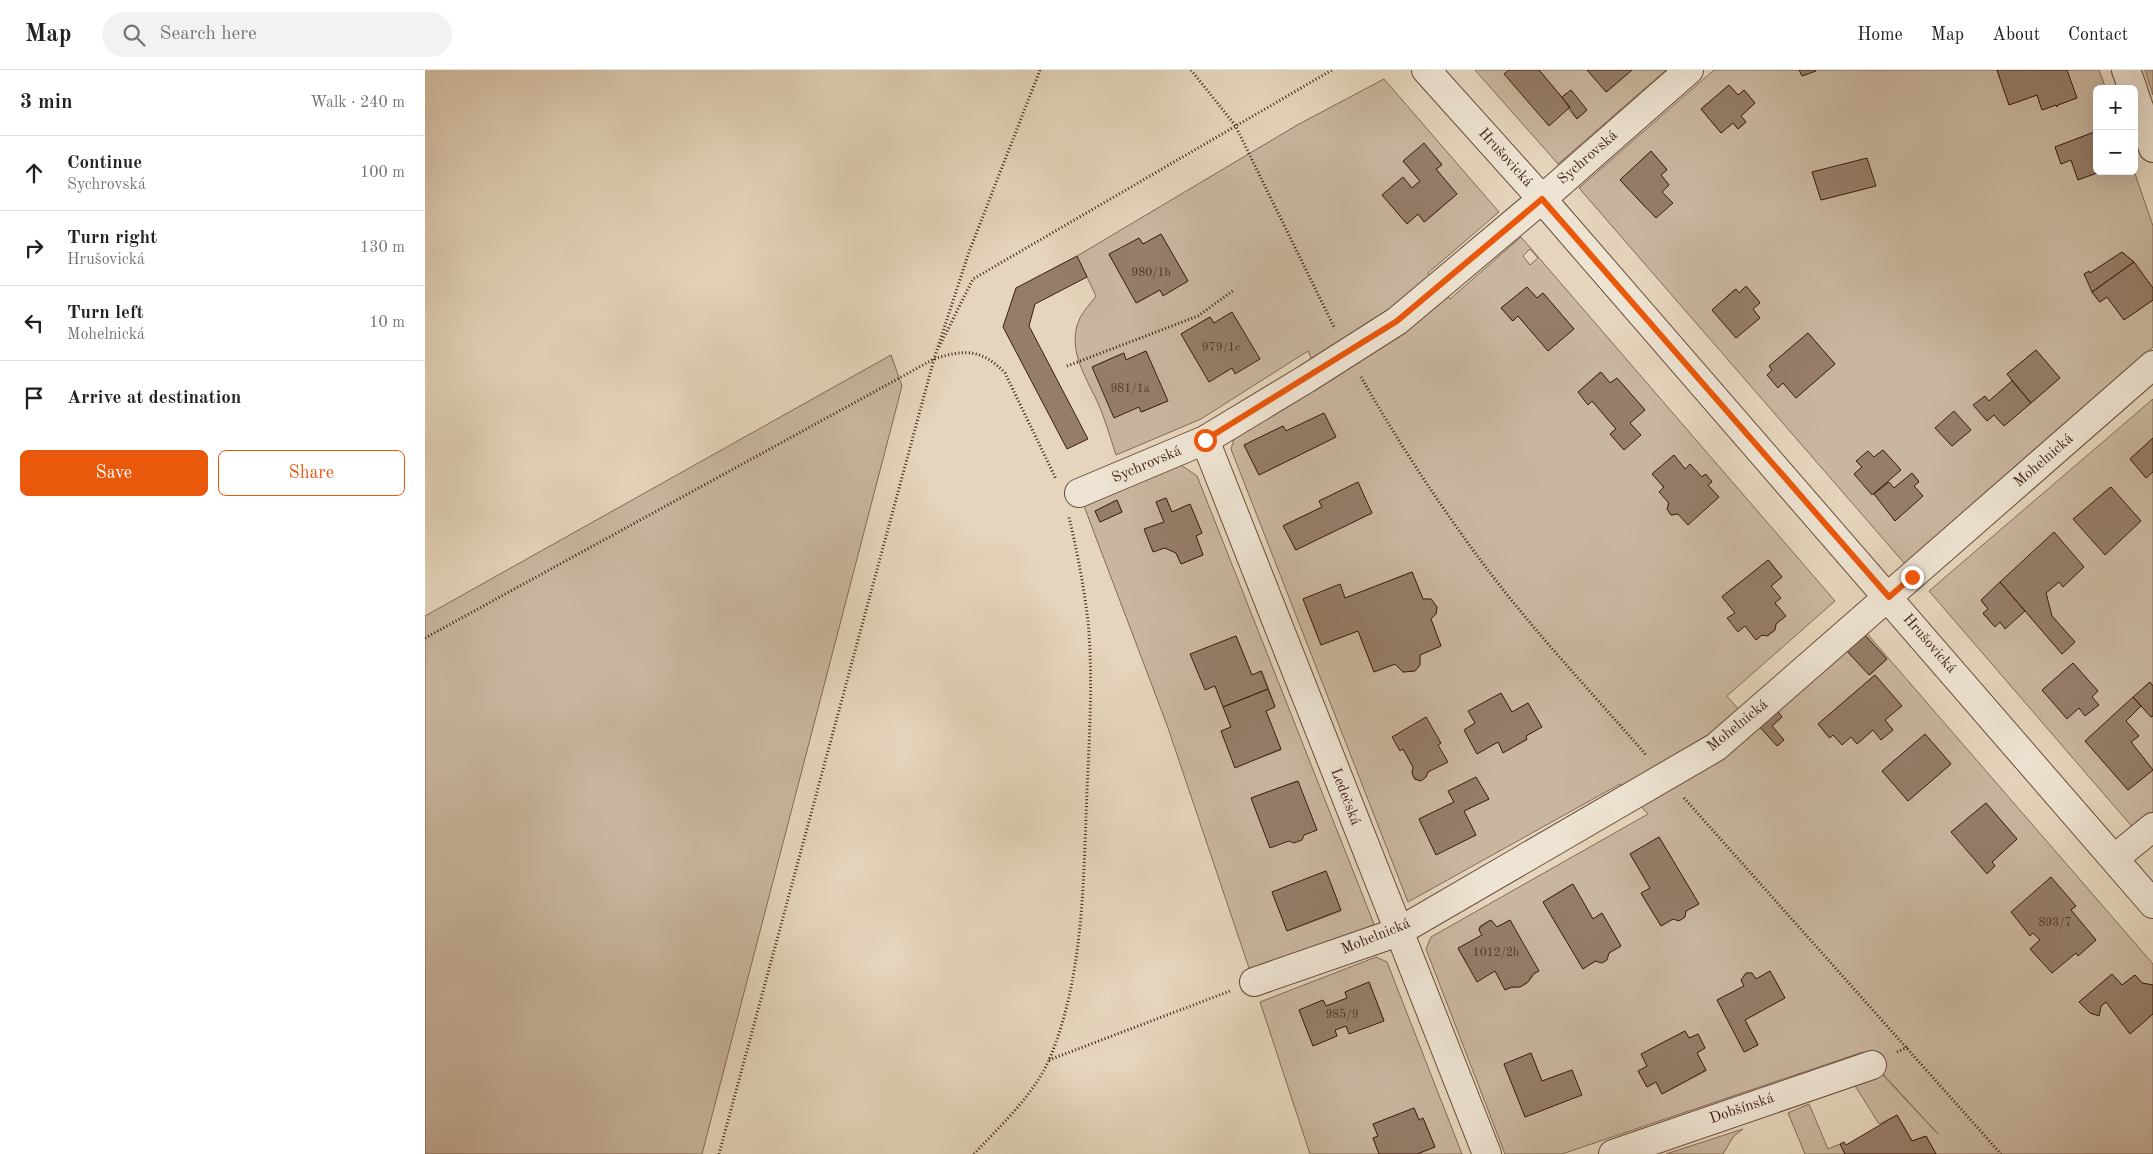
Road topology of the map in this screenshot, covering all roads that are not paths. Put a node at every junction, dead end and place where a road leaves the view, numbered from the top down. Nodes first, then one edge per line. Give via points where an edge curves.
1 (1426, 70) edge
2 (1689, 70) edge
3 (2126, 70) edge
4 (2132, 85) edge
5 (2138, 105) edge
6 (2153, 148) edge
7 (1542, 199) junction
8 (2153, 365) edge
9 (1205, 440) junction
10 (1072, 496) road end
11 (1889, 597) junction
12 (2153, 827) edge
13 (2115, 858) junction
14 (2153, 904) edge
15 (1398, 932) junction
16 (1254, 982) road end
17 (1872, 1065) dead end
18 (1487, 1154) edge
19 (1613, 1154) edge

1 - 7 street, Hrušovická
2 - 7 street, Sychrovská
3 - 4 street
5 - 6 street
7 - 9 street, Sychrovská via 1397,321
7 - 11 street, Hrušovická
8 - 11 street, Mohelnická
9 - 10 street, Sychrovská
9 - 15 street, Ledečská
11 - 13 street, Hrušovická
11 - 15 street, Mohelnická via 1716,747
12 - 13 street
13 - 14 street, Hrušovická
15 - 16 street, Mohelnická
15 - 18 street, Ledečská
17 - 19 street, Dobšínská

